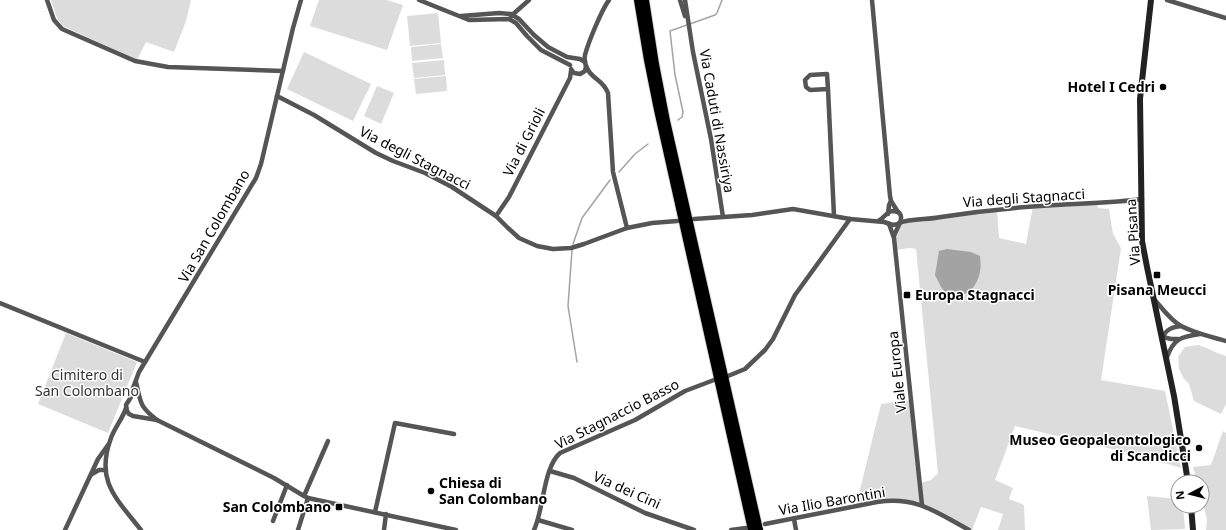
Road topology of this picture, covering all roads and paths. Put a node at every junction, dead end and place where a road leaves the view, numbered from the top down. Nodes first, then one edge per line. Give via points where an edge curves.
1 (47, 0) edge
2 (301, 0) edge
3 (419, 0) edge
4 (529, 0) edge
5 (609, 0) edge
6 (638, 0) edge
7 (645, 0) edge
8 (680, 0) edge
9 (685, 0) edge
10 (872, 0) edge
11 (1151, 0) edge
12 (1167, 0) edge
13 (513, 14) junction
14 (461, 16) junction
15 (508, 18) junction
16 (1226, 18) edge
17 (689, 29) junction
18 (585, 55) junction
19 (577, 59) junction
20 (585, 64) junction
21 (571, 68) junction
22 (283, 72) junction
23 (579, 74) junction
24 (592, 76) junction
25 (570, 78) junction
26 (828, 89) junction
27 (277, 96) junction
28 (1142, 199) junction
29 (891, 201) junction
30 (888, 214) junction
31 (899, 214) junction
32 (496, 216) junction
33 (834, 216) junction
34 (723, 217) junction
35 (694, 219) dead end
36 (850, 219) junction
37 (909, 220) junction
38 (677, 221) dead end
39 (877, 221) junction
40 (889, 223) junction
41 (899, 224) junction
42 (627, 228) junction
43 (894, 236) junction
44 (1154, 299) junction
45 (0, 303) edge
46 (1181, 326) junction
47 (1202, 334) junction
48 (1163, 337) junction
49 (1178, 339) junction
50 (1226, 341) edge
51 (1167, 357) junction
52 (145, 362) junction
53 (728, 376) dead end
54 (714, 380) dead end
55 (136, 382) junction
56 (129, 402) junction
57 (141, 404) junction
58 (126, 408) junction
59 (134, 416) junction
60 (123, 417) junction
61 (157, 420) junction
62 (454, 434) dead end
63 (328, 441) dead end
64 (109, 444) junction
65 (98, 459) junction
66 (105, 462) junction
67 (105, 470) junction
68 (550, 471) junction
69 (91, 474) junction
70 (1187, 474) edge
71 (287, 485) junction
72 (306, 497) junction
73 (922, 505) junction
74 (375, 512) junction
75 (386, 514) junction
76 (1192, 514) edge
77 (794, 519) junction
78 (538, 520) junction
79 (273, 521) dead end
80 (762, 527) edge
81 (749, 529) edge
82 (65, 530) edge
83 (141, 530) edge
84 (298, 530) edge
85 (384, 530) edge
86 (456, 530) edge
87 (534, 530) edge
88 (572, 530) edge
89 (694, 530) edge
90 (731, 530) edge
91 (796, 530) edge
92 (969, 530) edge
93 (1193, 530) edge

1 - 22 street via 54,20 62,29 135,61 168,67
2 - 22 street, Via San Colombano
3 - 14 street
4 - 13 street
5 - 18 street
6 - 81 highway via 659,118
7 - 80 highway via 666,121
8 - 17 street, Via Caduti di Nassiriya
9 - 17 street, Via Caduti di Nassiriya
10 - 29 street
11 - 28 main road, Via Pisana via 1140,99
12 - 16 street
13 - 14 street
13 - 15 street
13 - 19 street via 548,47 564,56
14 - 15 street via 472,20
15 - 21 street via 541,50
17 - 34 street, Via Caduti di Nassiriya via 711,139
18 - 19 street
18 - 20 street
19 - 20 street
19 - 21 street via 572,62
20 - 23 street via 585,71
20 - 24 street
21 - 23 street via 574,74
21 - 25 street, Via di Grioli
22 - 27 street, Via San Colombano
23 - 24 street
23 - 25 street
24 - 42 street via 603,84 608,95 613,172
25 - 32 street, Via di Grioli via 509,196
26 - 26 street via 827,74 810,75 805,80 806,87 810,90
26 - 33 street
27 - 32 street, Via degli Stagnacci via 380,155 436,178
27 - 52 street, Via San Colombano via 256,178
28 - 37 street, Via degli Stagnacci via 1110,203 1044,205
28 - 44 main road, Via Pisana via 1142,241
29 - 30 street
29 - 31 street
30 - 31 street via 892,211
30 - 39 street
30 - 40 street
31 - 37 street
31 - 41 street
32 - 42 street, Via degli Stagnacci via 521,239 548,248 578,246
33 - 34 street, Via degli Stagnacci via 793,209
33 - 36 street, Via degli Stagnacci
34 - 35 street, Via degli Stagnacci
36 - 39 street, Via degli Stagnacci
36 - 53 street via 795,295 765,350 745,369
37 - 41 street, Via degli Stagnacci
38 - 42 street, Via degli Stagnacci
39 - 40 street, Via degli Stagnacci
40 - 41 street, Via degli Stagnacci
40 - 43 street, Viale Europa
41 - 43 street, Viale Europa
43 - 73 street, Viale Europa
44 - 46 street via 1166,314
44 - 48 main road, Via Pisana
45 - 52 street
46 - 47 street
46 - 48 street via 1169,329
47 - 49 street
47 - 50 street
48 - 49 street
48 - 51 main road, Via Pisana
49 - 51 street
51 - 70 main road, Via Pisana
52 - 55 street, Via San Colombano
54 - 68 street, Via Stagnaccio Basso via 685,391 635,420 560,453 552,463
55 - 56 street, Via San Colombano
55 - 57 street
56 - 57 street via 134,400
56 - 58 street, Via San Colombano
57 - 59 street via 141,412
57 - 61 street
58 - 59 street via 128,414
58 - 60 street, Via San Colombano
59 - 60 street
59 - 61 street
60 - 64 street, Via San Colombano via 117,424
61 - 71 street
62 - 74 street via 395,423
63 - 72 street
64 - 65 street
64 - 66 street
65 - 66 street
65 - 69 street
66 - 67 street
67 - 69 street
67 - 83 street via 110,488
68 - 78 street, Via Stagnaccio Basso
68 - 89 street, Via dei Cini via 574,478 645,513
69 - 82 street
71 - 72 street
71 - 79 street
72 - 74 street
72 - 84 street
73 - 77 street, Via Ilio Barontini via 882,501
73 - 92 street, Via Ilio Barontini
74 - 75 street
75 - 85 street
75 - 86 street
76 - 93 main road
77 - 80 street, Via Ilio Barontini
77 - 91 street
78 - 87 street, Via Stagnaccio Basso
78 - 88 street
81 - 90 street

